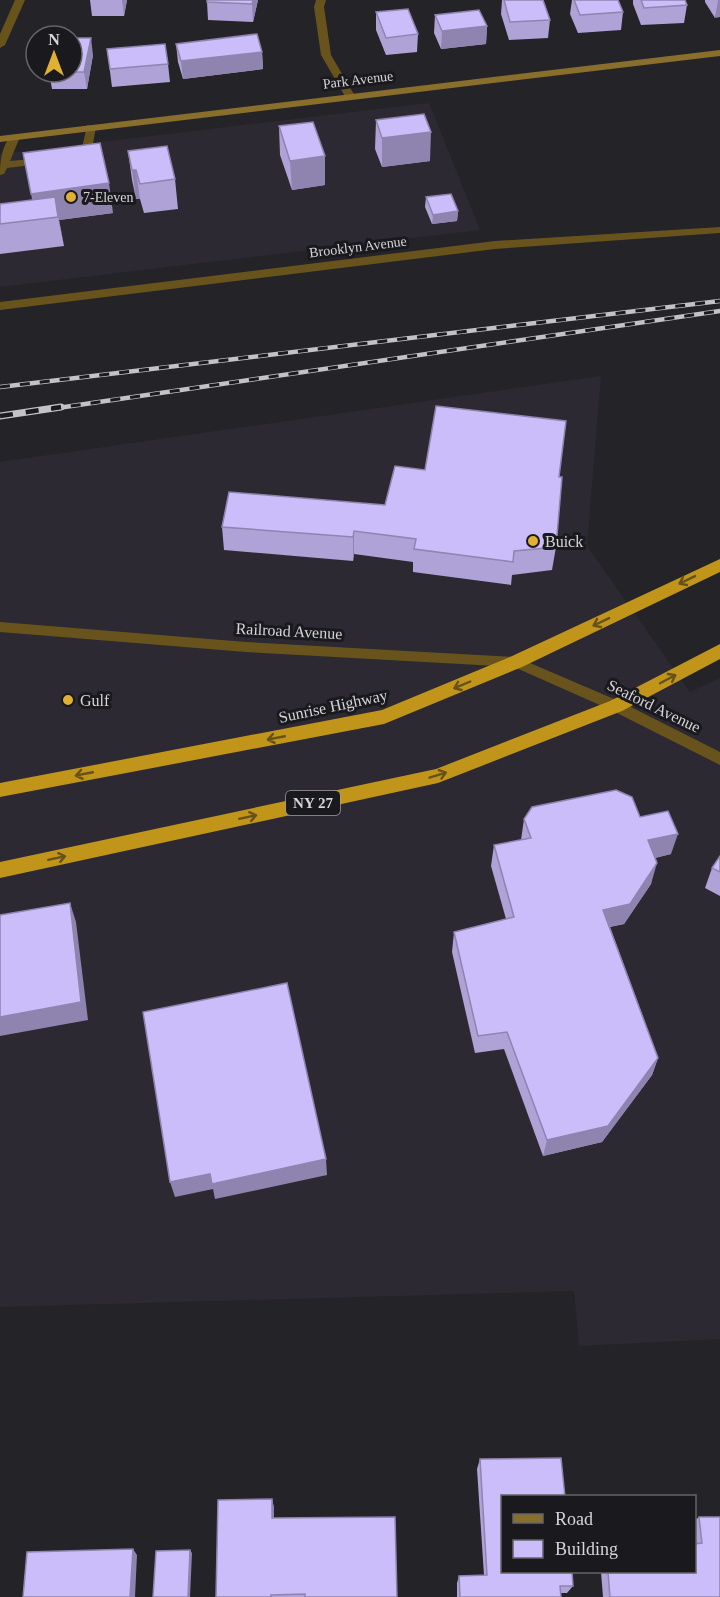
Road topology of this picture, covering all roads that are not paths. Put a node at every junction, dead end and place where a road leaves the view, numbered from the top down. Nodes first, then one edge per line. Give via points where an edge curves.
1 (20, 0) edge
2 (321, 0) edge
3 (0, 45) edge
4 (720, 53) edge
5 (350, 96) junction
6 (91, 128) junction
7 (15, 137) junction
8 (0, 139) edge
9 (62, 158) edge
10 (50, 160) edge
11 (2, 169) edge
12 (720, 230) edge
13 (0, 306) edge
14 (720, 565) edge
15 (0, 627) edge
16 (720, 651) edge
17 (516, 662) junction
18 (572, 687) joint
19 (616, 706) junction
20 (720, 759) edge
21 (0, 790) edge
22 (0, 870) edge

1 - 3 street
2 - 5 street via 326,55
4 - 5 street, Park Avenue
5 - 6 street, Park Avenue
6 - 7 street, Park Avenue
6 - 9 street via 86,155
7 - 8 street, Park Avenue
7 - 11 street
10 - 11 street
12 - 13 street, Brooklyn Avenue via 495,245
14 -> 17 highway, Sunrise Highway
15 - 17 street, Railroad Avenue via 246,647
19 -> 16 highway, NY 27
17 - 18 street, Railroad Avenue
17 -> 21 highway, Sunrise Highway via 384,717
18 - 19 street, Seaford Avenue
19 - 20 street, Seaford Avenue
22 -> 19 highway, NY 27 via 438,776

